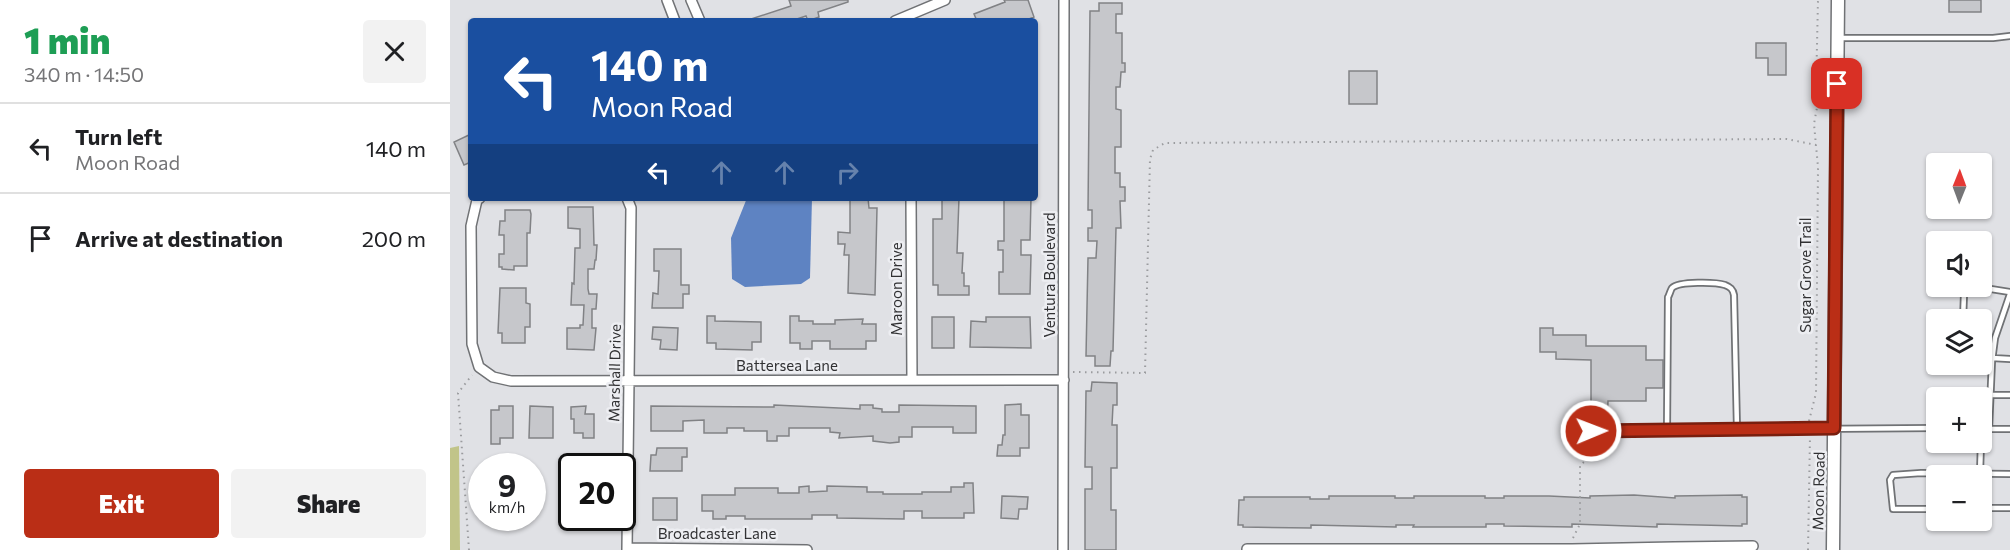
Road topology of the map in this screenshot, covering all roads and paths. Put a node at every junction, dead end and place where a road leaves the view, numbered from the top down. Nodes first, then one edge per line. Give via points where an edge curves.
1 (667, 0) edge
2 (691, 0) edge
3 (945, 0) edge
4 (1064, 0) edge
5 (1818, 0) edge
6 (1838, 0) edge
7 (674, 18) edge
8 (699, 18) edge
9 (902, 18) edge
10 (2010, 36) edge
11 (1838, 38) junction
12 (1816, 145) junction
13 (477, 201) edge
14 (628, 201) edge
15 (911, 201) edge
16 (1992, 290) edge
17 (2010, 293) edge
18 (1992, 359) joint
19 (2010, 359) edge
20 (479, 368) junction
21 (1064, 376) junction
22 (912, 380) junction
23 (630, 381) junction
24 (1992, 395) edge
25 (2010, 395) edge
26 (1810, 428) junction
27 (1834, 428) junction
28 (1926, 428) edge
29 (1737, 429) junction
30 (1992, 429) edge
31 (2010, 429) edge
32 (1667, 430) junction
33 (1591, 431) dead end
34 (1602, 449) dead end
35 (1992, 473) edge
36 (1926, 474) edge
37 (2010, 474) edge
38 (1992, 508) edge
39 (2010, 508) edge
40 (1926, 509) edge
41 (1753, 546) dead end
42 (1674, 548) edge
43 (627, 549) edge
44 (1247, 549) edge
45 (1313, 549) edge
46 (1572, 549) edge
47 (469, 550) edge
48 (807, 550) edge
49 (1063, 550) edge
50 (1809, 550) edge
51 (1833, 550) edge

1 - 7 street
2 - 8 street
3 - 9 street
4 - 21 street, Ventura Boulevard
5 - 12 path, Sugar Grove Trail
6 - 11 street, Moon Road
10 - 11 lane
11 - 27 street, Moon Road
12 - 21 path via 1788,139 1165,143 1153,150 1150,159 1145,373
12 - 26 path, Sugar Grove Trail via 1816,393
13 - 20 street via 471,226 471,309 472,344
14 - 23 street, Marshall Drive
15 - 22 street, Maroon Drive
16 - 17 lane
17 - 18 lane
18 - 19 lane
20 - 23 street, Battersea Lane via 493,377 511,381
20 - 47 path via 458,393
21 - 22 street, Battersea Lane
21 - 49 street, Ventura Boulevard
22 - 23 street, Battersea Lane
23 - 43 street, Marshall Drive
24 - 25 lane
26 - 27 lane
26 - 29 lane
26 - 50 path, Sugar Grove Trail
27 - 28 lane
27 - 51 street, Moon Road
29 - 32 lane
29 - 32 lane via 1734,295 1726,285 1716,283 1679,284 1668,297
30 - 31 lane
32 - 33 lane
34 - 46 path via 1580,465 1580,524
35 - 37 lane
36 - 40 lane via 1893,475 1890,480 1893,509
38 - 39 lane
41 - 42 street
42 - 46 street
43 - 48 street, Broadcaster Lane
44 - 45 street
45 - 46 street

